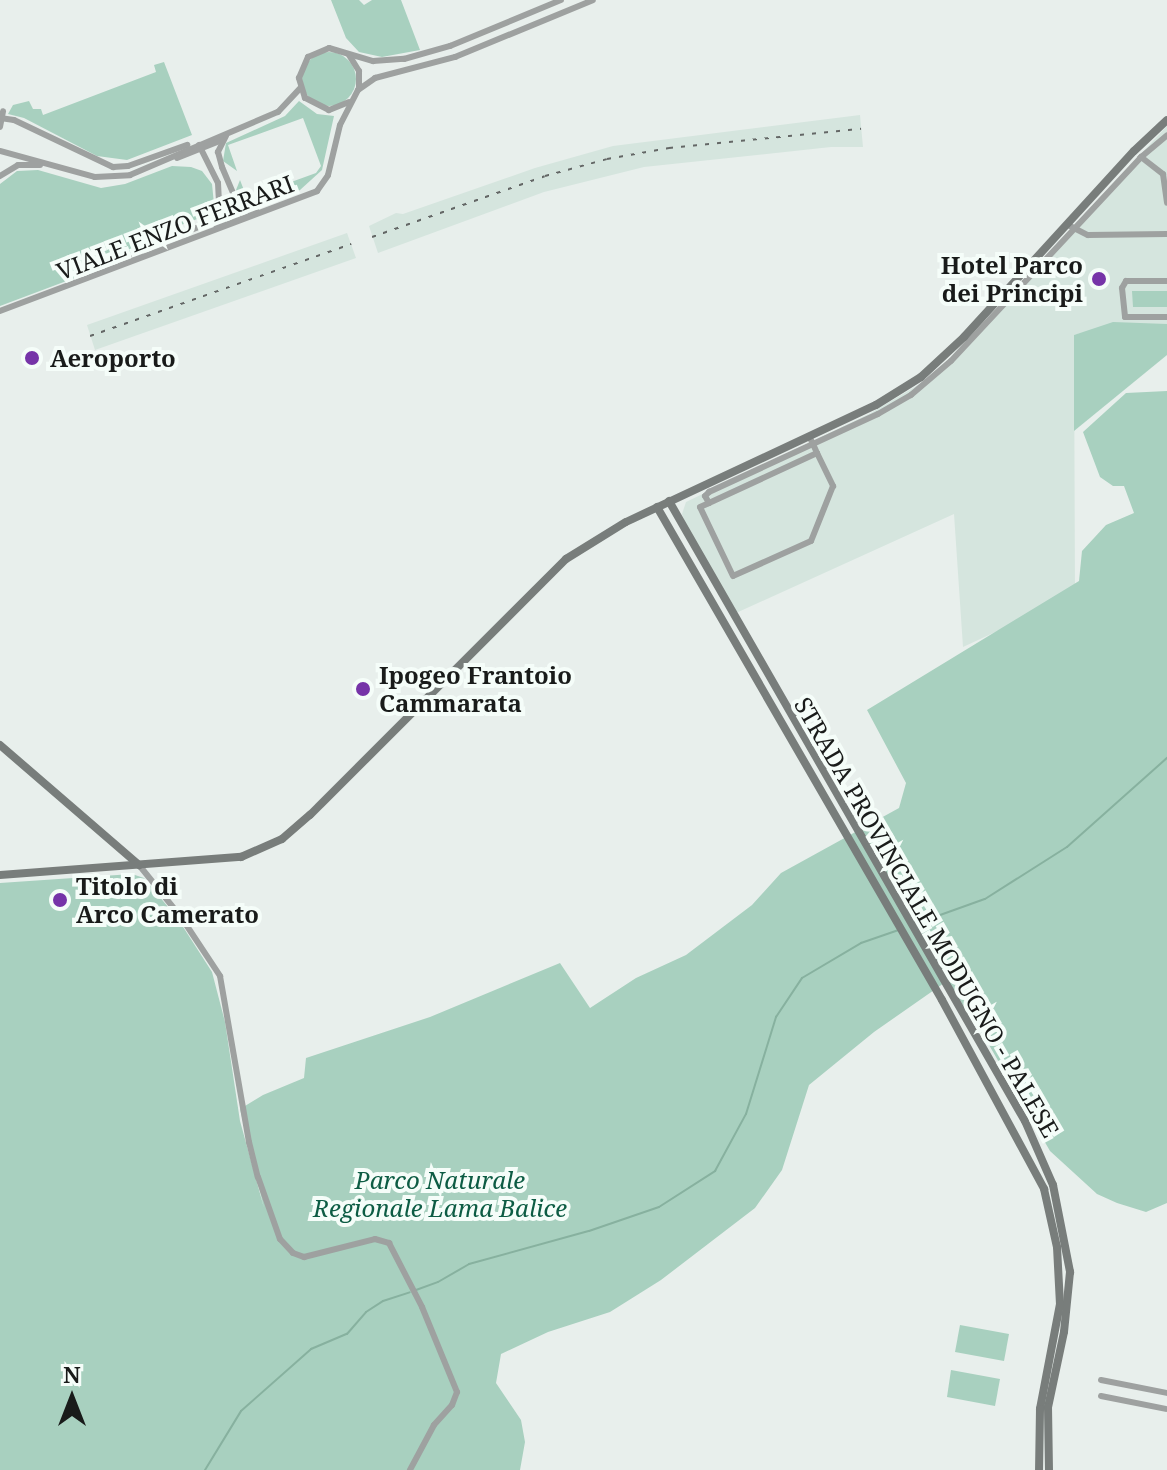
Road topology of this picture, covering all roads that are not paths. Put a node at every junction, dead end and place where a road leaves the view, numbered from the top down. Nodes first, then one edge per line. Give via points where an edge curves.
1 (561, 0) edge
2 (593, 0) edge
3 (349, 55) junction
4 (300, 88) junction
5 (358, 90) junction
6 (349, 102) junction
7 (2, 115) edge
8 (1166, 121) edge
9 (0, 127) edge
10 (243, 127) junction
11 (228, 133) junction
12 (1167, 135) edge
13 (222, 140) junction
14 (200, 147) junction
15 (0, 151) edge
16 (1141, 157) junction
17 (56, 166) junction
18 (0, 176) edge
19 (1104, 183) junction
20 (1167, 203) edge
21 (254, 211) junction
22 (263, 213) junction
23 (236, 217) junction
24 (207, 223) junction
25 (1070, 226) junction
26 (1167, 234) edge
27 (128, 262) junction
28 (1167, 281) edge
29 (1007, 301) junction
30 (989, 309) junction
31 (0, 311) edge
32 (1167, 317) edge
33 (967, 345) junction
34 (946, 355) junction
35 (811, 440) junction
36 (817, 453) junction
37 (669, 501) junction
38 (709, 503) junction
39 (657, 507) junction
40 (0, 745) edge
41 (861, 848) junction
42 (139, 865) junction
43 (0, 875) edge
44 (1101, 1380) dead end
45 (1167, 1393) edge
46 (1101, 1396) dead end
47 (1167, 1407) edge
48 (410, 1470) edge
49 (1039, 1470) edge
50 (1049, 1470) edge

1 - 3 street via 423,54 388,61
2 - 5 street, VIALE ENZO FERRARI via 455,57 375,78
3 - 4 street via 329,48 311,54 300,70
3 - 5 street via 359,73
4 - 6 street via 321,109
4 - 10 street via 278,112
5 - 6 street, VIALE ENZO FERRARI
6 - 22 street, VIALE ENZO FERRARI via 328,175 317,191
7 - 9 street
7 - 10 street, bridge via 113,167
8 - 19 main road
10 - 11 street
11 - 13 street
11 - 14 street
12 - 16 street
13 - 14 street
13 - 21 street via 219,159 236,200
14 - 17 street via 115,178
14 - 24 street via 218,183 215,215
15 - 17 street
16 - 19 street
16 - 20 street via 1163,174
16 - 25 street
17 - 18 street via 18,165
19 - 25 main road
21 - 22 street
21 - 23 street
22 - 27 street, VIALE ENZO FERRARI
23 - 24 street
23 - 27 street
24 - 27 street via 150,245
25 - 26 street via 1088,235
25 - 29 street
25 - 30 main road
27 - 31 street, VIALE ENZO FERRARI
28 - 32 street via 1126,281 1122,288 1125,317
29 - 30 street
29 - 33 street
30 - 34 main road
33 - 34 street
33 - 35 street via 897,405
34 - 35 main road via 902,391
35 - 36 street
35 - 37 main road
35 - 38 street via 709,492
36 - 38 street
36 - 38 street via 833,486 811,541 733,576 700,507
37 - 39 main road
37 - 41 main road, STRADA PROVINCIALE MODUGNO - PALESE
39 - 41 main road, STRADA PROVINCIALE MODUGNO - PALESE
39 - 42 main road via 566,559 282,839 241,857
40 - 42 main road
41 - 49 main road, STRADA PROVINCIALE MODUGNO - PALESE via 1044,1189 1060,1304 1040,1409
41 - 50 main road, STRADA PROVINCIALE MODUGNO - PALESE via 1025,1121 1062,1213 1070,1272 1048,1407
42 - 43 main road
42 - 48 street via 220,976 255,1166 285,1246 309,1257 375,1239 389,1243 436,1340 457,1392
44 - 45 street
46 - 47 street

